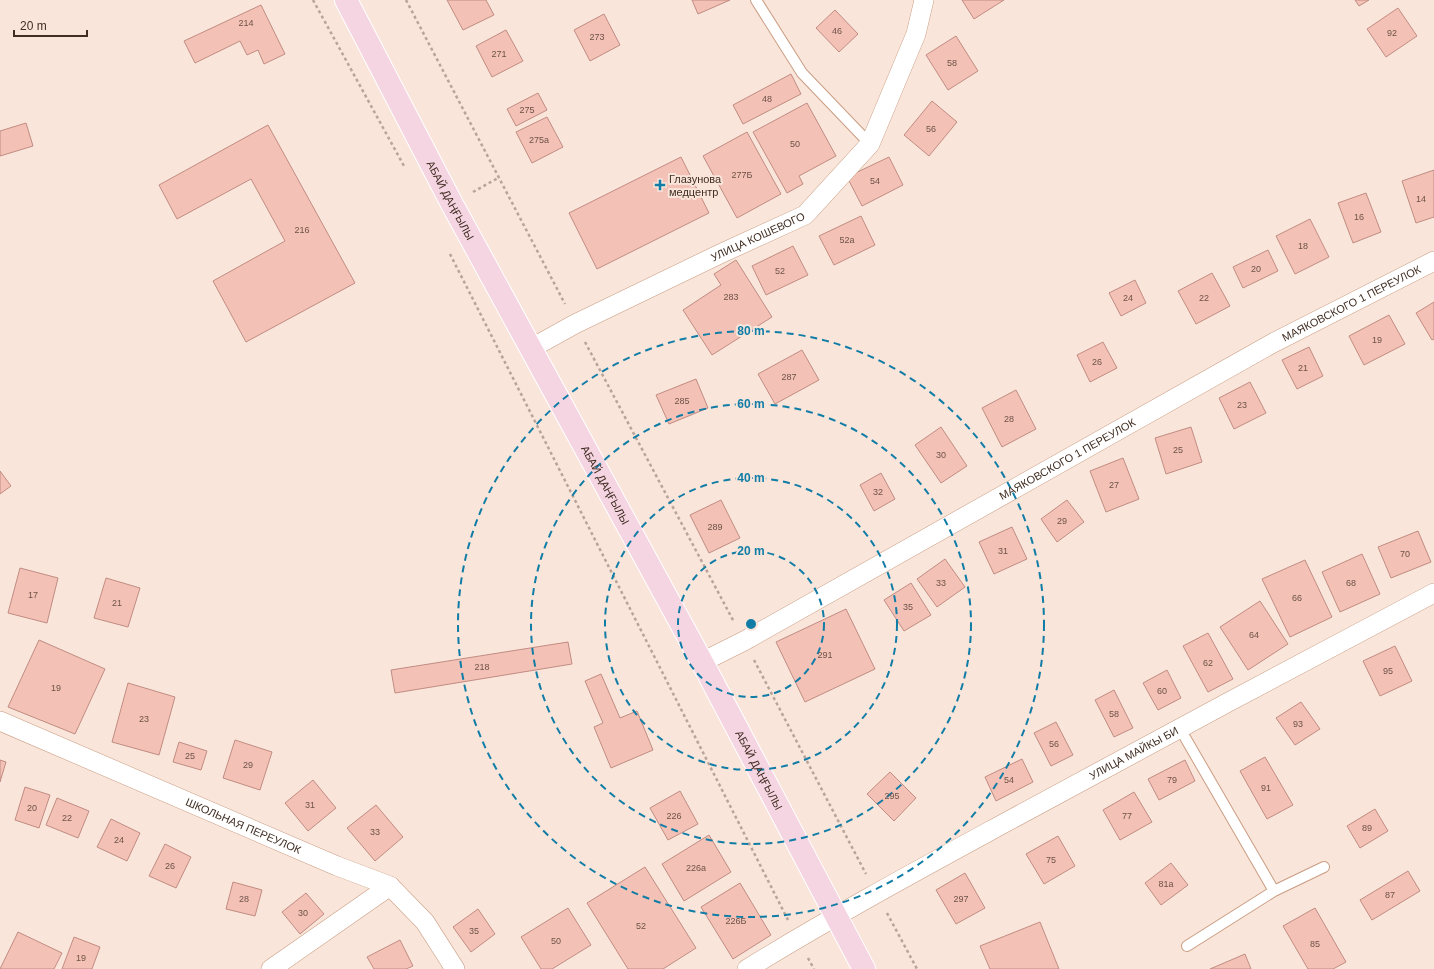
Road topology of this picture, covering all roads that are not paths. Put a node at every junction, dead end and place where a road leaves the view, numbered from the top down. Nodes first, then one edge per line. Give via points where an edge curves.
1 (346, 0) edge
2 (756, 0) edge
3 (924, 0) edge
4 (870, 144) junction
5 (1434, 261) edge
6 (530, 349) junction
7 (1434, 593) edge
8 (702, 662) junction
9 (0, 721) edge
10 (1179, 727) junction
11 (1324, 867) dead end
12 (390, 886) junction
13 (1274, 891) junction
14 (836, 916) junction
15 (1187, 946) dead end
16 (271, 969) edge
17 (454, 969) edge
18 (747, 969) edge
19 (864, 969) edge

1 - 6 main road, АБАЙ ДАҢҒЫЛЫ
2 - 4 lane via 802,73
3 - 4 street, УЛИЦА КОШЕВОГО via 916,34
4 - 6 street, УЛИЦА КОШЕВОГО via 805,215 575,324
5 - 8 street, МАЯКОВСКОГО 1 ПЕРЕУЛОК via 1273,343 744,641
6 - 8 main road, АБАЙ ДАҢҒЫЛЫ
7 - 10 street, УЛИЦА МАЙКЫ БИ
8 - 14 main road, АБАЙ ДАҢҒЫЛЫ
9 - 12 street, ШКОЛЬНАЯ ПЕРЕУЛОК
10 - 13 lane
10 - 14 street, УЛИЦА МАЙКЫ БИ
11 - 13 lane
12 - 16 street
12 - 17 street, ШКОЛЬНАЯ ПЕРЕУЛОК via 425,922
13 - 15 lane
14 - 18 street, УЛИЦА МАЙКЫ БИ
14 - 19 main road, АБАЙ ДАҢҒЫЛЫ

